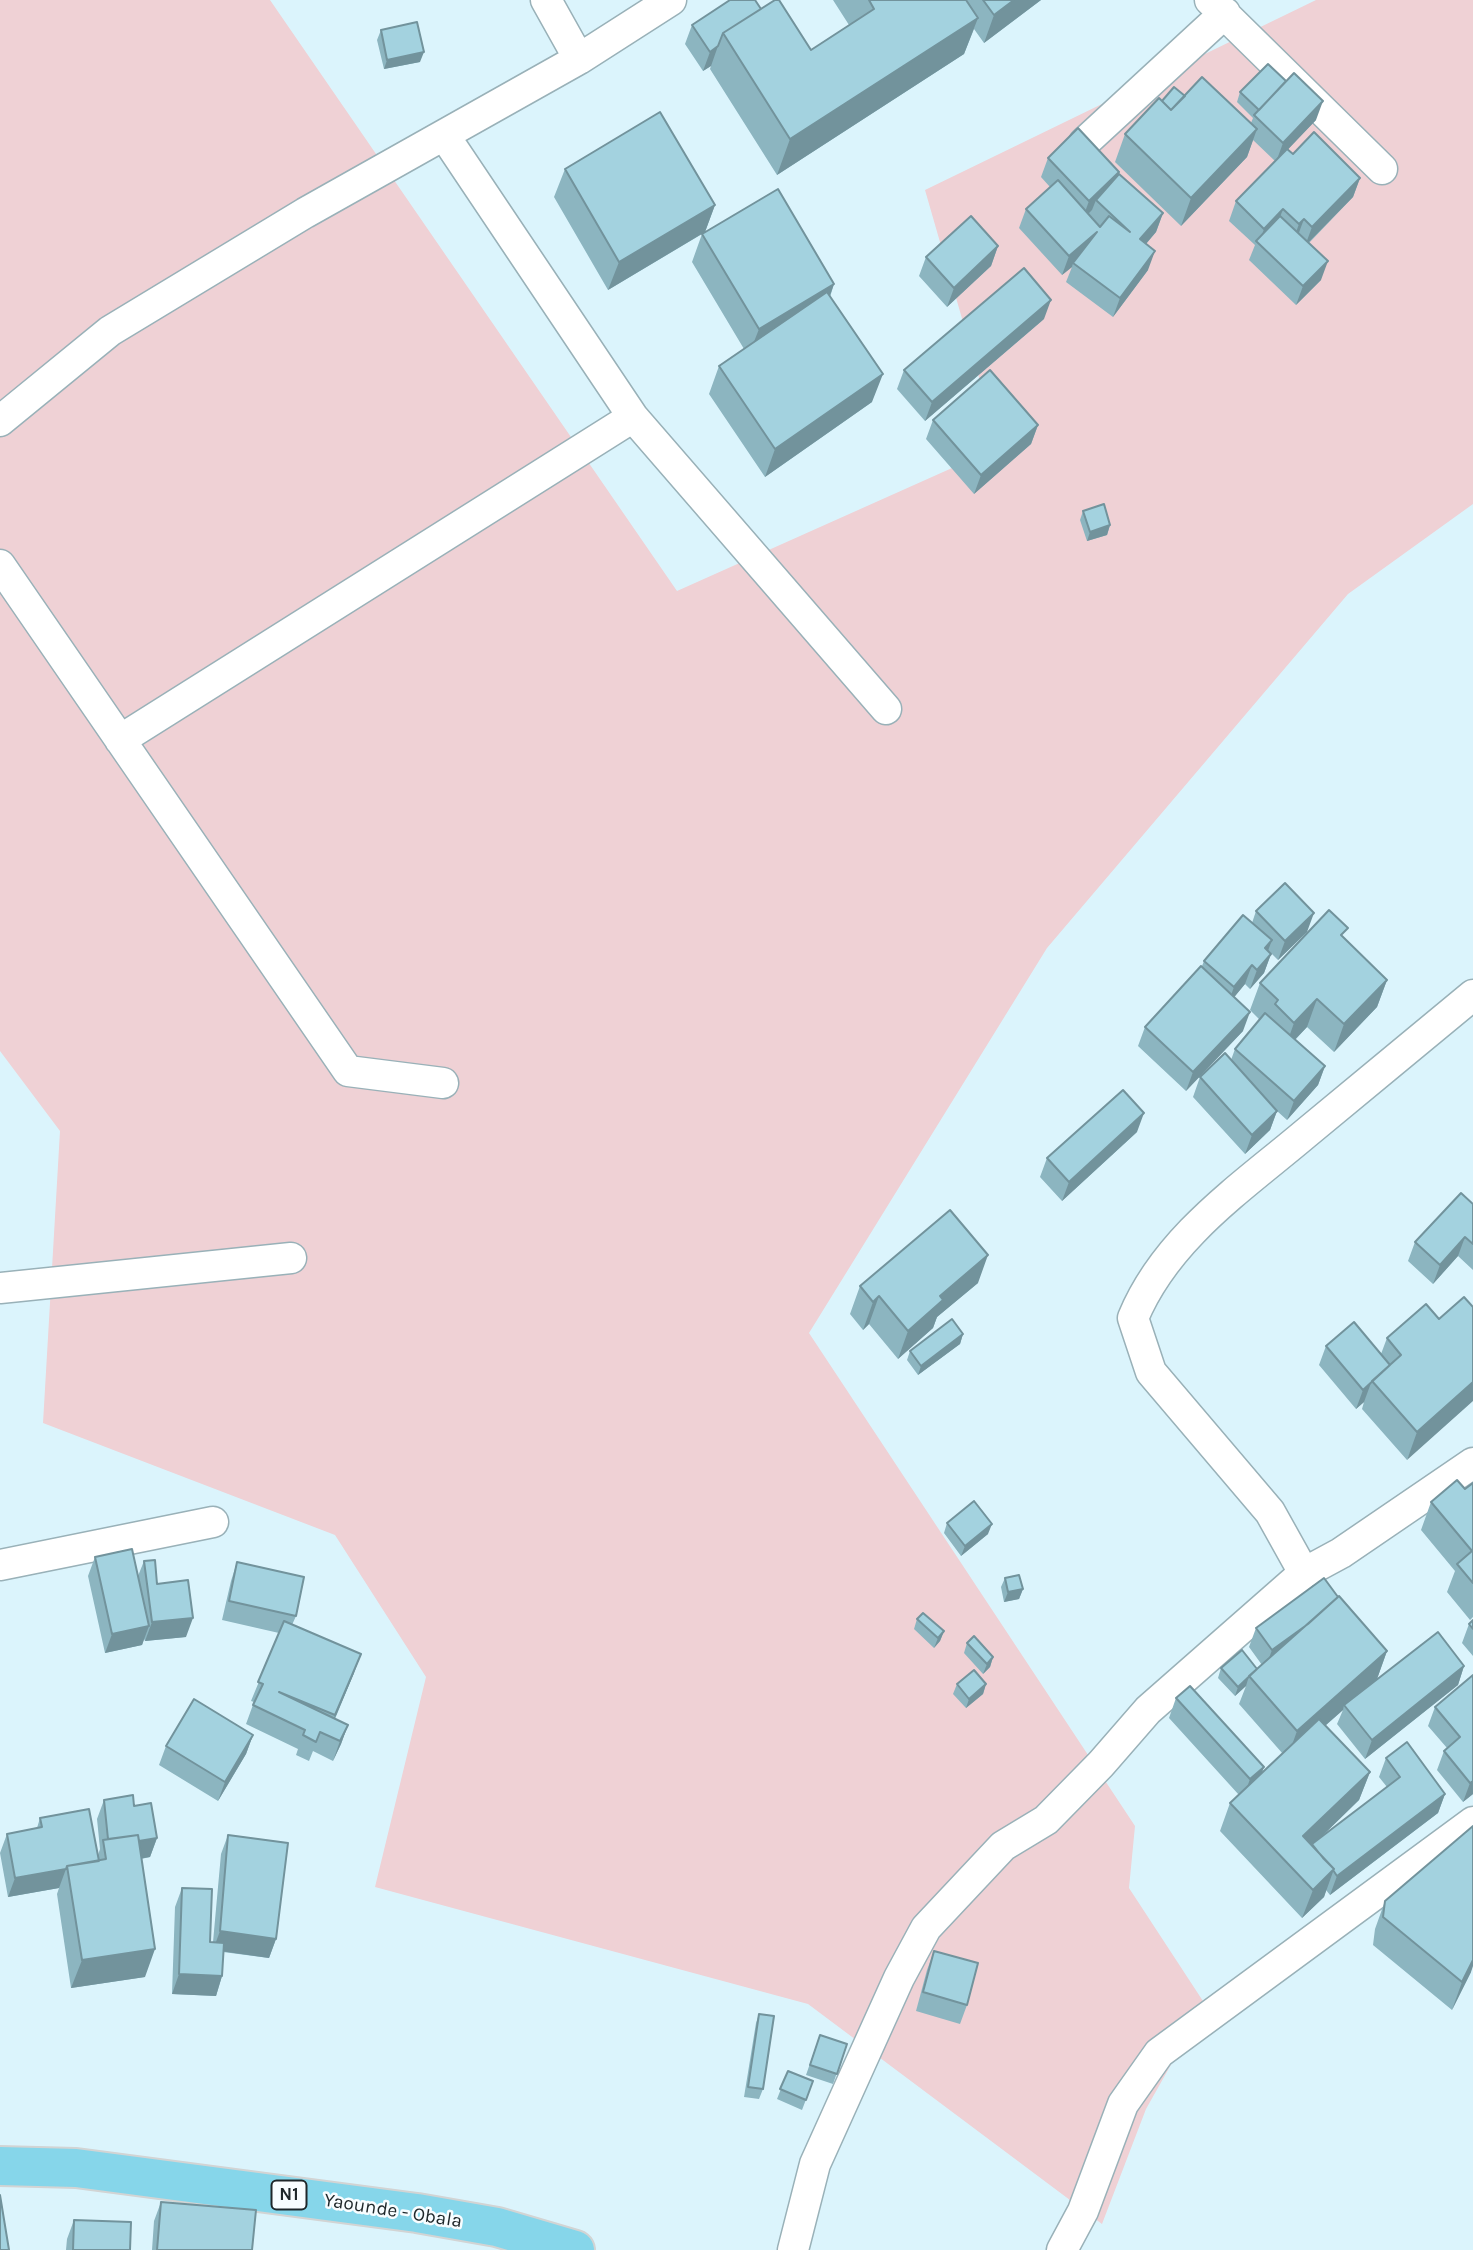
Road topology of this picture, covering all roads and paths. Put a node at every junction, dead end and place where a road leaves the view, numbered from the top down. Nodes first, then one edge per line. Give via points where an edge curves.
1 (546, 0) edge
2 (671, 0) edge
3 (1217, 7) edge
4 (579, 59) junction
5 (444, 135) junction
6 (1084, 143) edge
7 (1382, 169) dead end
8 (633, 417) junction
9 (0, 421) edge
10 (0, 565) edge
11 (886, 709) dead end
12 (120, 740) junction
13 (1473, 995) edge
14 (443, 1083) dead end
15 (291, 1258) dead end
16 (0, 1288) edge
17 (1473, 1463) edge
18 (213, 1522) dead end
19 (0, 1565) edge
20 (1304, 1573) junction
21 (1473, 1822) edge
22 (0, 2166) edge
23 (575, 2250) edge
24 (793, 2250) edge
25 (1062, 2250) edge

1 - 4 street
2 - 4 street
3 - 6 street
3 - 7 street
4 - 5 street
5 - 8 street
5 - 9 street via 110,331
8 - 11 street
8 - 12 street
10 - 12 street
12 - 14 street via 348,1071
13 - 20 street via 1214,1209 1171,1254 1144,1291 1133,1318 1151,1372 1270,1512
15 - 16 street
17 - 20 street
18 - 19 street
20 - 24 street via 1148,1710 1046,1820 1003,1846 926,1928 815,2164
21 - 25 street via 1159,2053 1123,2104 1083,2211
22 - 23 highway, Yaounde - Obala / N1 via 76,2168 251,2202 497,2228

